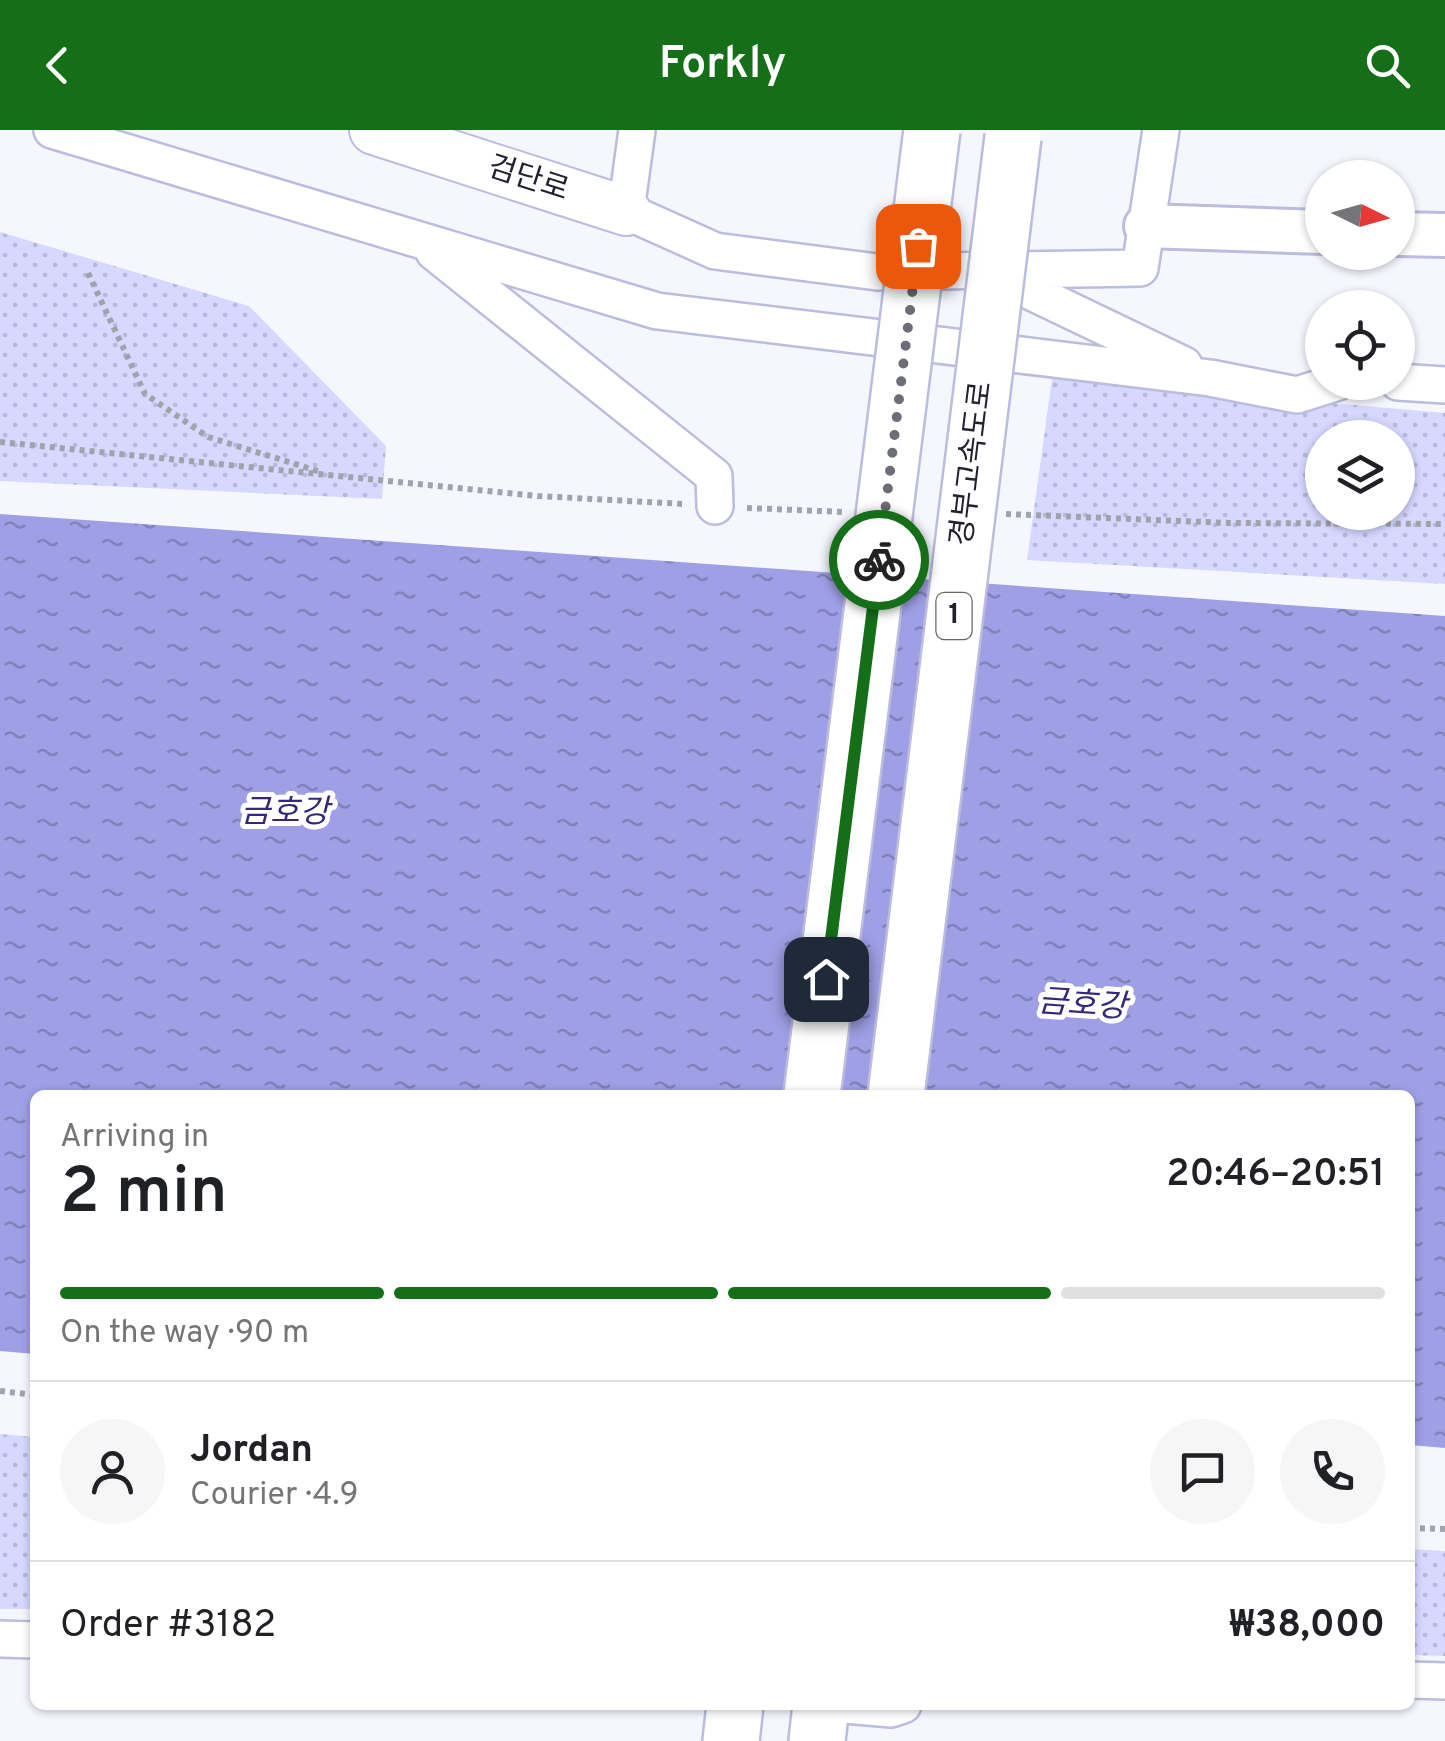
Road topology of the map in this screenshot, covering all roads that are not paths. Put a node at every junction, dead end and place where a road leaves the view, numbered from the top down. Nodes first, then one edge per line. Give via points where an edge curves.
1 (52, 130) edge
2 (374, 130) edge
3 (637, 130) edge
4 (932, 130) edge
5 (1160, 130) edge
6 (1014, 134) edge
7 (626, 212) junction
8 (1146, 226) junction
9 (1305, 231) edge
10 (1415, 234) edge
11 (1445, 235) edge
12 (417, 239) junction
13 (986, 270) junction
14 (1210, 378) junction
15 (1415, 383) edge
16 (1445, 385) edge
17 (1305, 392) edge
18 (715, 506) dead end
19 (813, 1090) edge
20 (897, 1090) edge
21 (0, 1639) edge
22 (30, 1640) edge
23 (1415, 1680) edge
24 (1445, 1682) edge
25 (735, 1710) edge
26 (821, 1710) edge
27 (731, 1741) edge
28 (817, 1741) edge

1 - 12 street
2 - 7 main road, 검단로
3 - 7 street
4 - 19 highway, bridge
5 - 8 street
6 - 20 highway, 경부고속도로 / 1, bridge
7 - 13 street via 715,251 877,272
8 - 9 street
8 - 13 street via 1140,268
10 - 11 street
12 - 14 street via 656,311
12 - 18 street via 714,476
13 - 14 street
14 - 17 street
15 - 16 street
21 - 22 street
23 - 24 street
25 - 27 highway
26 - 28 highway

